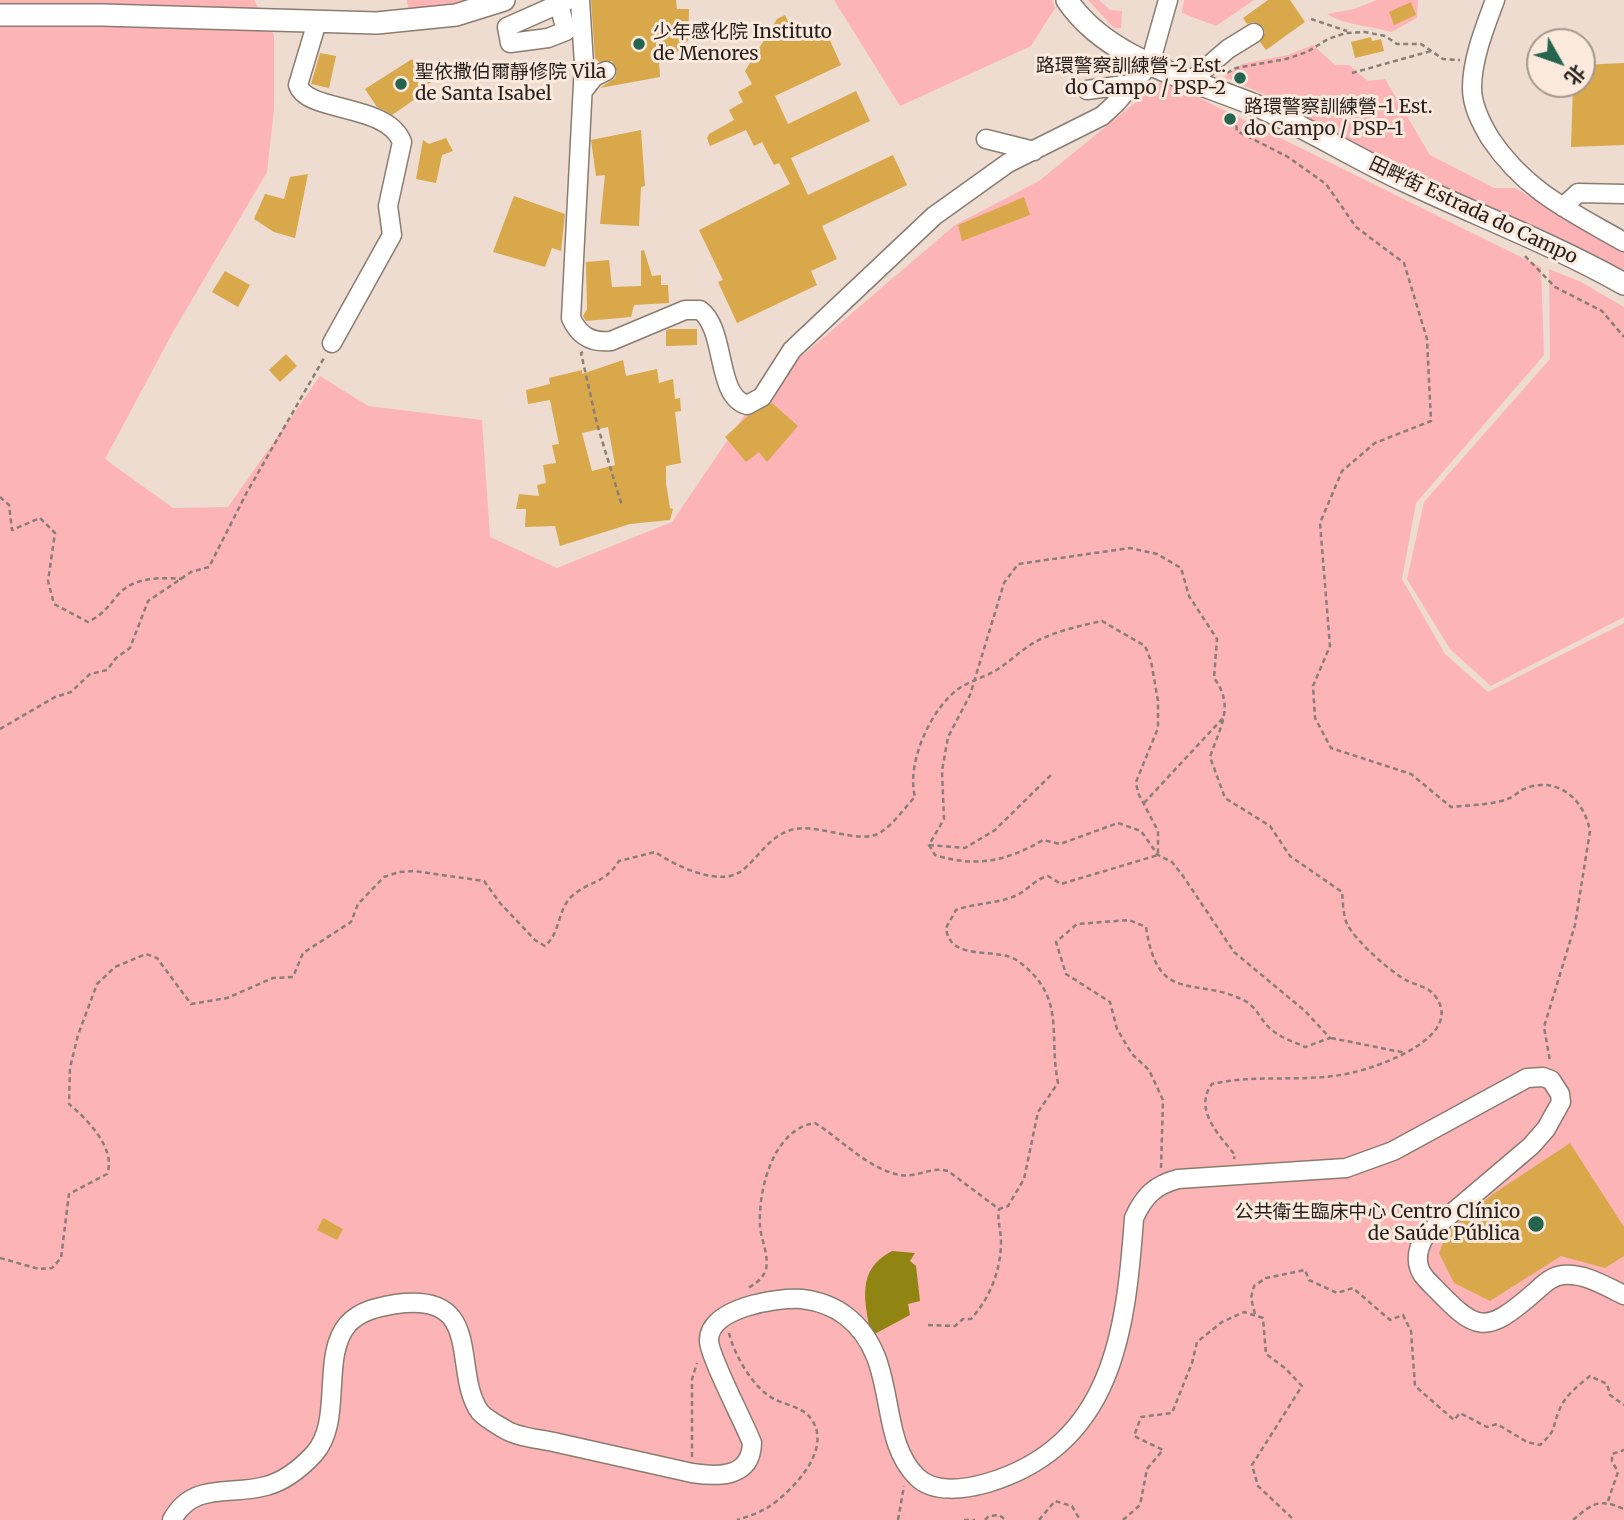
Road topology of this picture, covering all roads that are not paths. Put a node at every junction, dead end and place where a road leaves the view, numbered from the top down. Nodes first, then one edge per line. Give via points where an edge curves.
1 (503, 0) edge
2 (580, 0) edge
3 (1067, 0) edge
4 (1168, 0) edge
5 (1495, 0) edge
6 (0, 15) edge
7 (317, 22) junction
8 (1254, 33) dead end
9 (1150, 64) junction
10 (1197, 82) junction
11 (1132, 84) junction
12 (1087, 90) dead end
13 (986, 139) dead end
14 (1034, 151) junction
15 (1624, 194) edge
16 (1563, 207) junction
17 (1624, 242) edge
18 (1624, 284) edge
19 (332, 343) road end
20 (1624, 1295) edge
21 (172, 1520) edge

1 - 7 main road via 429,20
2 - 14 street via 584,60 571,307 575,328 591,340 611,341 685,310 700,310 711,323 733,396 747,405 762,397 792,351 921,227 981,181
3 - 9 main road, 田畔街 Estrada do Campo via 1098,35
4 - 9 street
5 - 16 street via 1472,91 1484,128 1521,178
6 - 7 main road
7 - 19 street via 300,91 309,100 344,105 374,119 393,129 402,142 388,206 392,235
8 - 10 street via 1228,48
9 - 10 main road, 田畔街 Estrada do Campo
9 - 11 street
10 - 18 main road, 田畔街 Estrada do Campo
11 - 12 street
11 - 14 street via 1102,116
13 - 14 street
15 - 16 street via 1578,193
16 - 17 street
20 - 21 street via 1593,1280 1561,1275 1548,1280 1502,1320 1481,1323 1462,1314 1419,1268 1417,1256 1424,1236 1531,1146 1559,1111 1557,1086 1543,1077 1527,1078 1393,1151 1346,1168 1178,1179 1149,1192 1135,1218 1119,1341 1104,1384 1080,1424 1042,1459 1012,1476 980,1485 941,1488 925,1483 908,1466 899,1447 876,1354 863,1332 824,1303 783,1300 729,1312 714,1325 709,1344 746,1428 751,1452 734,1474 722,1476 509,1432 481,1413 471,1395 454,1321 427,1303 410,1302 363,1312 341,1332 322,1441 306,1462 264,1487 201,1492

